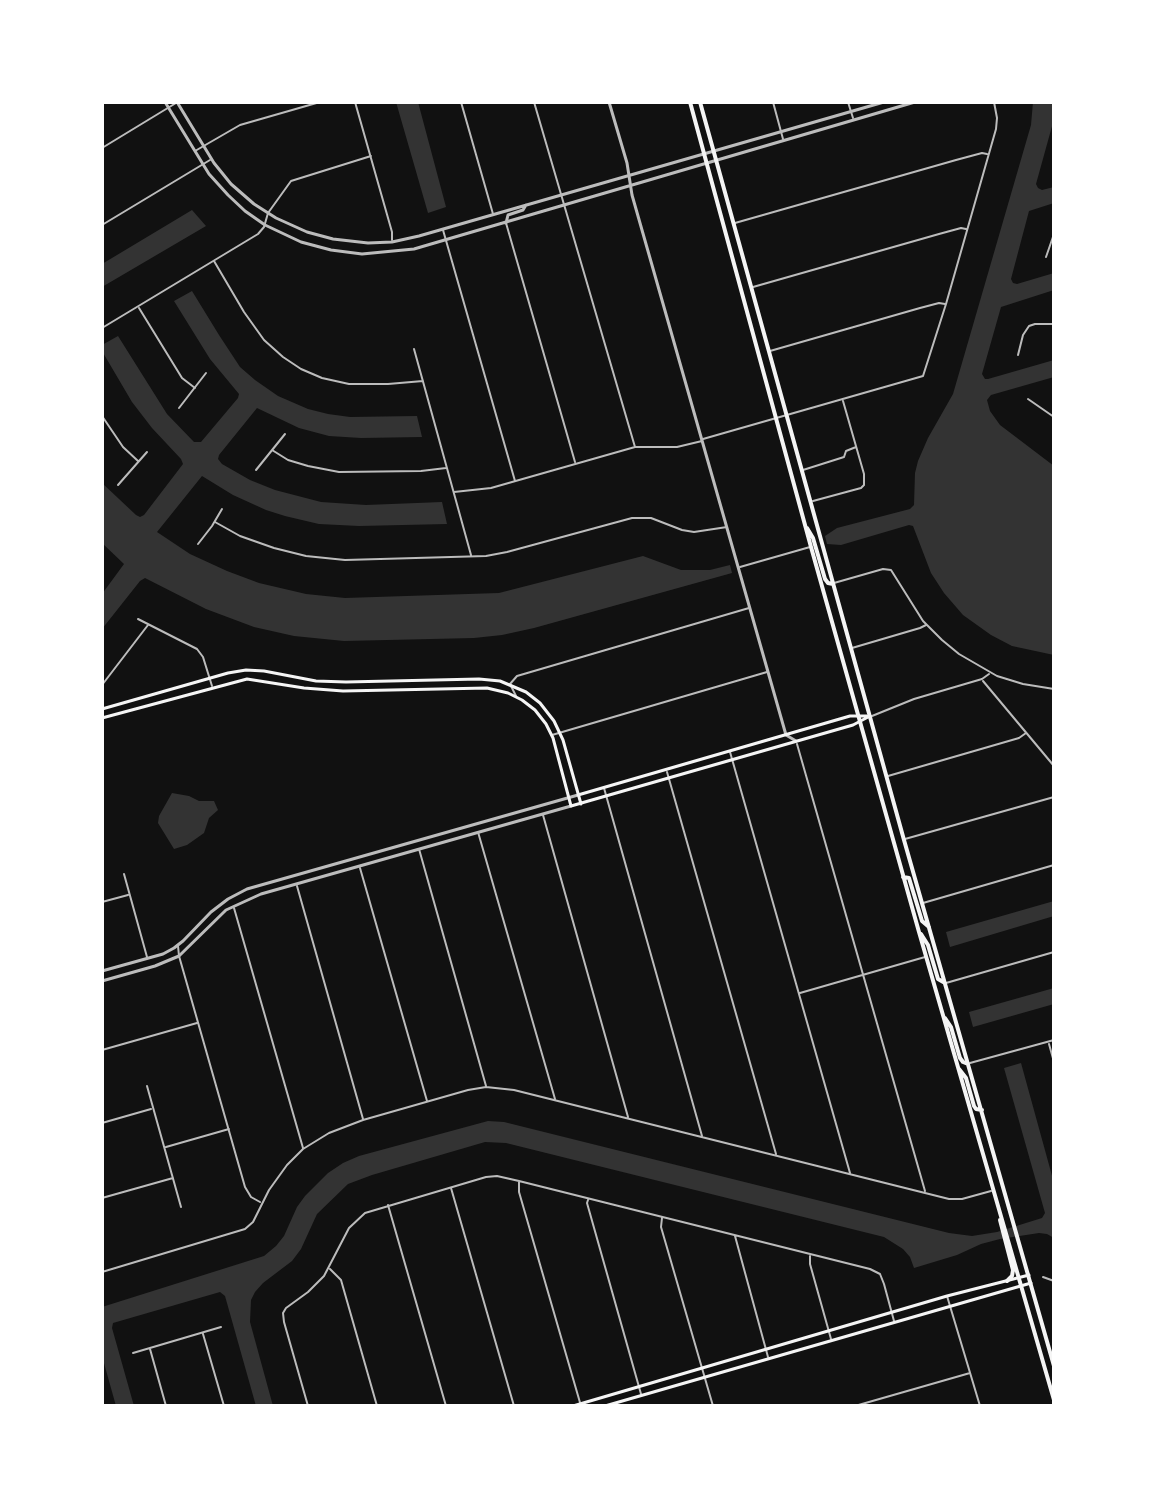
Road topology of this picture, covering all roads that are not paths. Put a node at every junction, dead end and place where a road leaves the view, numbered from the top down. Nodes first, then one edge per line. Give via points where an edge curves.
1 (165, 102) edge
2 (177, 102) edge
3 (320, 102) edge
4 (355, 102) edge
5 (461, 102) edge
6 (534, 102) edge
7 (609, 102) edge
8 (690, 102) edge
9 (700, 102) edge
10 (773, 102) edge
11 (848, 102) edge
12 (884, 102) edge
13 (915, 102) edge
14 (994, 102) edge
15 (168, 108) junction
16 (851, 111) junction
17 (853, 120) junction
18 (781, 131) junction
19 (784, 140) junction
20 (204, 146) junction
21 (102, 148) edge
22 (714, 151) junction
23 (194, 152) junction
24 (704, 154) junction
25 (987, 154) junction
26 (371, 156) junction
27 (212, 159) junction
28 (716, 160) junction
29 (707, 164) junction
30 (202, 165) junction
31 (629, 175) junction
32 (630, 186) junction
33 (562, 195) junction
34 (526, 205) junction
35 (565, 206) junction
36 (268, 213) junction
37 (494, 215) junction
38 (506, 223) junction
39 (734, 224) junction
40 (102, 225) edge
41 (265, 225) junction
42 (967, 229) junction
43 (443, 230) junction
44 (1054, 234) edge
45 (446, 240) junction
46 (392, 242) junction
47 (1046, 257) dead end
48 (214, 261) junction
49 (751, 287) junction
50 (946, 304) junction
51 (138, 306) junction
52 (1054, 324) edge
53 (102, 328) edge
54 (414, 349) dead end
55 (769, 351) junction
56 (1018, 355) dead end
57 (206, 373) dead end
58 (423, 381) junction
59 (195, 388) junction
60 (842, 399) junction
61 (1028, 399) dead end
62 (179, 408) dead end
63 (787, 415) junction
64 (102, 416) edge
65 (1054, 417) edge
66 (776, 418) junction
67 (285, 434) dead end
68 (702, 440) junction
69 (635, 447) junction
70 (856, 447) junction
71 (272, 450) junction
72 (147, 452) dead end
73 (138, 461) junction
74 (576, 463) junction
75 (447, 468) junction
76 (256, 470) dead end
77 (802, 470) junction
78 (515, 481) junction
79 (118, 485) dead end
80 (454, 492) junction
81 (811, 502) junction
82 (222, 509) dead end
83 (215, 522) junction
84 (805, 526) junction
85 (727, 527) junction
86 (198, 544) dead end
87 (811, 547) junction
88 (472, 557) junction
89 (738, 567) junction
90 (833, 584) junction
91 (750, 608) junction
92 (138, 619) dead end
93 (926, 624) junction
94 (148, 625) junction
95 (851, 648) junction
96 (768, 671) junction
97 (990, 673) junction
98 (210, 679) junction
99 (982, 679) junction
100 (401, 681) junction
101 (351, 682) junction
102 (510, 684) junction
103 (102, 685) edge
104 (212, 687) junction
105 (1054, 689) edge
106 (401, 690) junction
107 (351, 691) junction
108 (518, 698) junction
109 (102, 709) edge
110 (870, 716) junction
111 (102, 718) edge
112 (859, 719) junction
113 (559, 731) junction
114 (1026, 733) junction
115 (552, 735) junction
116 (786, 735) junction
117 (796, 741) junction
118 (730, 752) junction
119 (732, 760) junction
120 (1054, 766) edge
121 (667, 770) junction
122 (886, 776) junction
123 (669, 779) junction
124 (604, 788) junction
125 (578, 795) junction
126 (569, 797) junction
127 (606, 797) junction
128 (1054, 797) edge
129 (581, 804) junction
130 (540, 806) junction
131 (571, 806) junction
132 (543, 814) junction
133 (476, 824) junction
134 (478, 832) junction
135 (904, 840) junction
136 (417, 841) junction
137 (419, 849) junction
138 (357, 857) junction
139 (1054, 865) edge
140 (360, 866) junction
141 (124, 874) dead end
142 (293, 875) junction
143 (903, 877) junction
144 (296, 884) junction
145 (129, 894) junction
146 (229, 899) junction
147 (102, 902) edge
148 (922, 903) junction
149 (234, 906) junction
150 (929, 927) junction
151 (919, 932) junction
152 (178, 946) junction
153 (1054, 952) edge
154 (179, 956) junction
155 (926, 957) junction
156 (147, 958) junction
157 (150, 967) junction
158 (102, 971) edge
159 (862, 975) junction
160 (102, 981) edge
161 (945, 983) junction
162 (799, 993) junction
163 (943, 1016) junction
164 (198, 1023) junction
165 (1054, 1040) edge
166 (1048, 1042) junction
167 (102, 1050) edge
168 (1054, 1062) edge
169 (968, 1064) junction
170 (958, 1068) junction
171 (147, 1086) dead end
172 (486, 1087) junction
173 (555, 1100) junction
174 (427, 1102) junction
175 (153, 1109) junction
176 (982, 1110) junction
177 (628, 1118) junction
178 (363, 1120) junction
179 (102, 1123) edge
180 (229, 1129) junction
181 (703, 1137) junction
182 (164, 1148) junction
183 (303, 1149) junction
184 (777, 1155) junction
185 (851, 1174) junction
186 (173, 1178) junction
187 (519, 1181) junction
188 (451, 1187) junction
189 (994, 1190) junction
190 (925, 1192) junction
191 (102, 1198) edge
192 (588, 1198) junction
193 (261, 1203) junction
194 (388, 1205) junction
195 (181, 1207) dead end
196 (662, 1217) junction
197 (735, 1235) junction
198 (1007, 1241) junction
199 (810, 1254) junction
200 (329, 1268) junction
201 (102, 1272) edge
202 (1029, 1275) junction
203 (1043, 1277) dead end
204 (1019, 1278) junction
205 (1007, 1281) junction
206 (1054, 1281) edge
207 (1031, 1283) junction
208 (1021, 1286) junction
209 (947, 1296) junction
210 (950, 1306) junction
211 (892, 1313) junction
212 (894, 1321) junction
213 (221, 1327) dead end
214 (829, 1331) junction
215 (202, 1333) junction
216 (831, 1340) junction
217 (150, 1348) junction
218 (766, 1349) junction
219 (133, 1353) dead end
220 (768, 1358) junction
221 (1054, 1366) edge
222 (702, 1368) junction
223 (970, 1373) junction
224 (705, 1377) junction
225 (1052, 1385) edge
226 (639, 1386) junction
227 (641, 1395) junction
228 (1054, 1400) edge
229 (580, 1405) edge
230 (166, 1406) edge
231 (224, 1406) edge
232 (308, 1406) edge
233 (377, 1406) edge
234 (446, 1406) edge
235 (514, 1406) edge
236 (573, 1406) edge
237 (605, 1406) edge
238 (713, 1406) edge
239 (855, 1406) edge
240 (980, 1406) edge

1 - 15 street
2 - 15 street
2 - 20 street
3 - 20 street via 240,125
4 - 26 street
5 - 37 street
6 - 33 street
7 - 31 street
8 - 24 main road
9 - 22 main road
10 - 18 street
11 - 16 street
12 - 16 street
13 - 17 street
14 - 25 street via 997,123
15 - 21 street
15 - 23 street
16 - 17 street
16 - 18 street
17 - 19 street
18 - 19 street
18 - 22 street
19 - 28 street
20 - 23 street
20 - 27 street
22 - 24 street
22 - 28 main road
23 - 30 street
24 - 29 main road
24 - 31 street
25 - 39 street
25 - 42 street
26 - 36 street via 295,178
26 - 46 street
27 - 30 street
27 - 36 street via 231,184
28 - 29 street
28 - 39 main road
29 - 32 street
29 - 66 main road
30 - 40 street
30 - 41 street
31 - 32 street
31 - 33 street
32 - 35 street
32 - 68 street
33 - 34 street
33 - 35 street
34 - 37 street
34 - 38 street via 508,215
35 - 38 street
35 - 69 street
36 - 41 street
36 - 46 street via 333,239
37 - 43 street
38 - 45 street
38 - 74 street
39 - 49 main road
41 - 45 street via 301,242 353,253 403,251
41 - 48 street
42 - 49 street
42 - 50 street
43 - 45 street
43 - 46 street
44 - 47 street
45 - 78 street
48 - 51 street
48 - 58 street via 264,340 301,369 349,384
49 - 55 main road
50 - 55 street
50 - 60 street via 923,376
51 - 53 street
51 - 59 street via 182,378
52 - 56 street via 1029,326
54 - 58 street
55 - 63 main road
57 - 59 street
58 - 75 street
59 - 62 street
60 - 63 street
60 - 70 street
61 - 65 street
63 - 66 street
63 - 77 main road
64 - 73 street
66 - 68 street
66 - 84 main road
67 - 71 street
68 - 69 street via 677,447
68 - 85 street
69 - 74 street
70 - 77 street via 844,457
70 - 81 street via 864,485
71 - 75 street via 288,460 339,472
71 - 76 street
72 - 73 street
73 - 79 street
74 - 78 street
75 - 80 street
77 - 81 main road
78 - 80 street
80 - 88 street
81 - 90 main road
82 - 83 street
83 - 86 street
83 - 88 street via 274,548 325,559
84 - 87 main road
84 - 90 main road via 827,582
85 - 88 street via 694,532 651,518 632,518
85 - 89 street
87 - 89 street
87 - 112 main road
89 - 91 street
90 - 93 street via 883,569 893,571
90 - 95 main road
91 - 96 street
91 - 102 street via 517,676
92 - 94 street
93 - 95 street
93 - 97 street
94 - 98 street via 197,649
94 - 103 street
95 - 110 main road
96 - 113 street
96 - 116 street
97 - 99 street
97 - 105 street
98 - 101 main road via 255,670
98 - 104 street
98 - 109 main road
99 - 110 street
99 - 114 street
100 - 101 main road
100 - 102 main road via 479,679
100 - 106 main road
101 - 107 main road
102 - 108 street
102 - 113 main road via 540,703
104 - 107 main road via 253,679
104 - 111 main road
106 - 107 main road
106 - 108 main road via 482,687
108 - 115 main road via 542,717
110 - 112 main road
110 - 122 main road
112 - 116 main road via 850,716
112 - 117 main road
112 - 143 main road
113 - 115 street
113 - 125 main road
114 - 120 street
114 - 122 street
115 - 126 main road
116 - 117 street
116 - 118 main road
117 - 119 main road
117 - 159 street
118 - 119 street
118 - 121 main road
119 - 123 main road
119 - 162 street
121 - 123 street
121 - 124 main road
122 - 135 main road
123 - 127 main road
123 - 184 street
124 - 125 main road
124 - 127 street
125 - 126 street
125 - 129 main road
126 - 130 street
126 - 131 main road
127 - 129 main road
127 - 181 street
128 - 135 street
129 - 131 main road
130 - 132 street
130 - 133 street
131 - 132 street
132 - 134 street
132 - 177 street
133 - 134 street
133 - 136 street
134 - 137 street
134 - 173 street
135 - 148 main road
136 - 137 street
136 - 138 street
137 - 140 street
137 - 172 street
138 - 140 street
138 - 142 street
139 - 148 street
140 - 144 street
140 - 174 street
141 - 145 street
142 - 144 street
142 - 146 street
143 - 150 main road via 909,878 922,921
143 - 151 main road
144 - 149 street
144 - 178 street
145 - 147 street
145 - 156 street
146 - 149 street
146 - 152 street
148 - 150 main road
149 - 154 street
149 - 183 street
150 - 161 main road
151 - 155 main road
151 - 161 main road via 938,979
152 - 154 street
152 - 156 street
153 - 161 street
154 - 157 street
154 - 164 street
155 - 159 street
155 - 163 main road
156 - 157 street
156 - 158 street
157 - 160 street
159 - 162 street
159 - 190 street
161 - 169 main road
162 - 185 street
163 - 169 main road via 960,1058
163 - 170 main road
164 - 167 street
164 - 180 street
165 - 166 street
166 - 168 street
166 - 169 street
169 - 176 main road
170 - 176 main road via 974,1106
170 - 189 main road
171 - 175 street
172 - 173 street
172 - 174 street
173 - 177 street
174 - 178 street
175 - 179 street
175 - 182 street
176 - 202 main road
177 - 181 street
178 - 183 street
180 - 182 street
180 - 193 street via 248,1193
181 - 184 street
182 - 186 street
183 - 193 street
184 - 185 street
185 - 190 street
186 - 191 street
186 - 195 street
187 - 188 street via 491,1176
187 - 192 street
187 - 229 street
188 - 194 street
188 - 235 street
189 - 190 street via 957,1200
189 - 198 main road
192 - 196 street
192 - 226 street
193 - 201 street via 253,1222 240,1231
194 - 200 street via 356,1220
194 - 234 street
196 - 197 street
196 - 222 street
197 - 199 street
197 - 218 street
198 - 204 main road
198 - 205 main road via 1014,1273
199 - 211 street via 880,1274
199 - 214 street
200 - 232 street via 283,1313
200 - 233 street via 341,1280
202 - 204 main road
202 - 207 main road
203 - 206 street
204 - 205 main road
204 - 208 main road
205 - 209 main road
207 - 208 main road
207 - 221 main road
208 - 210 main road
208 - 225 main road
209 - 210 street
209 - 211 main road
210 - 212 main road
210 - 223 street
211 - 212 street
211 - 214 main road
212 - 216 main road
213 - 215 street
214 - 216 street
214 - 218 main road
215 - 217 street
215 - 231 street
216 - 220 main road
217 - 219 street
217 - 230 street
218 - 220 street
218 - 222 main road
220 - 224 main road
222 - 224 street
222 - 226 main road
223 - 239 street
223 - 240 street
224 - 227 main road
224 - 238 street
225 - 228 main road
226 - 227 street
226 - 229 main road
227 - 237 main road
229 - 236 main road

